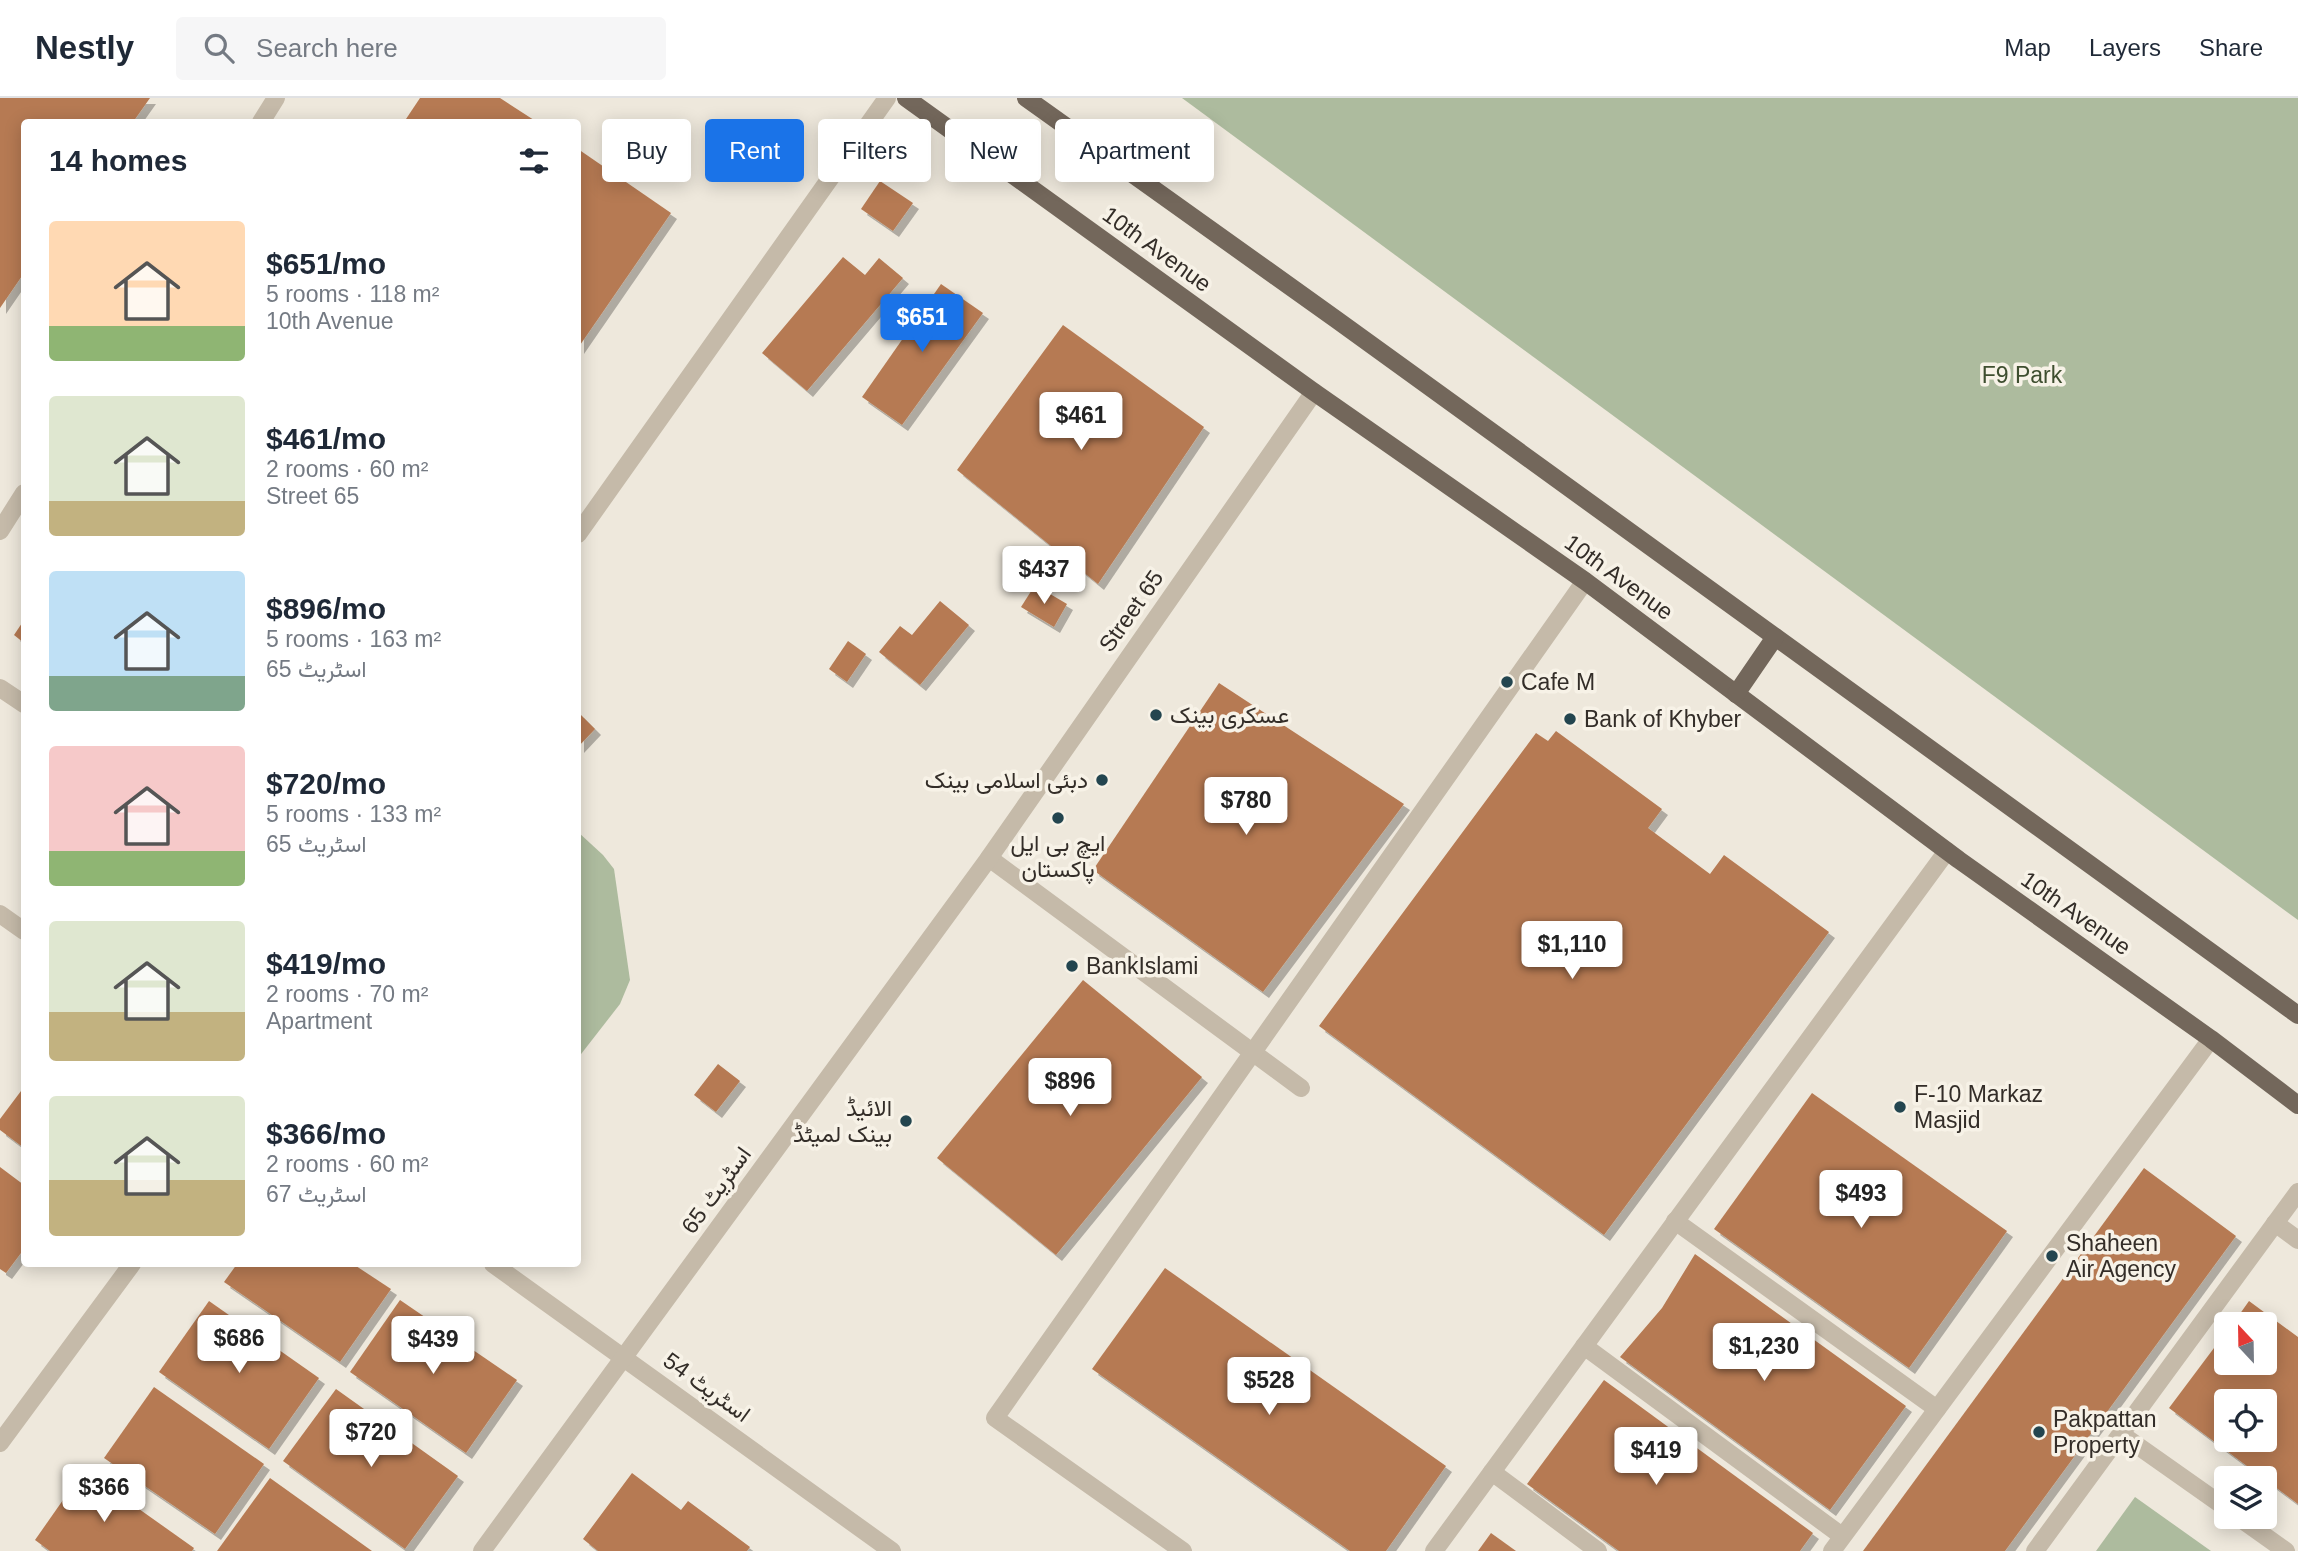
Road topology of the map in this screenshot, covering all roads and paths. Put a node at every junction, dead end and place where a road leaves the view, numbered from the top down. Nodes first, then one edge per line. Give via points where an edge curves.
1 (276, 98) edge
2 (887, 98) edge
3 (906, 98) edge
4 (1026, 98) edge
5 (263, 119) edge
6 (1314, 392) junction
7 (21, 498) edge
8 (581, 530) edge
9 (0, 531) edge
10 (1585, 581) junction
11 (1774, 637) junction
12 (0, 688) edge
13 (1736, 694) junction
14 (21, 702) edge
15 (1947, 851) junction
16 (989, 858) junction
17 (0, 914) edge
18 (21, 930) edge
19 (2298, 1016) edge
20 (2211, 1039) junction
21 (1253, 1053) junction
22 (1301, 1088) dead end
23 (2298, 1105) edge
24 (2298, 1192) edge
25 (1675, 1222) junction
26 (2276, 1223) junction
27 (2298, 1240) edge
28 (130, 1267) edge
29 (496, 1267) edge
30 (1584, 1346) junction
31 (624, 1357) junction
32 (1937, 1409) junction
33 (2121, 1434) junction
34 (0, 1443) edge
35 (1492, 1472) junction
36 (2214, 1500) edge
37 (2255, 1529) edge
38 (1837, 1544) edge
39 (482, 1551) edge
40 (892, 1551) edge
41 (1183, 1551) edge
42 (1434, 1551) edge
43 (1598, 1551) edge
44 (2035, 1551) edge
45 (2286, 1551) edge

1 - 5 street
2 - 8 street
3 - 6 main road, 10th Avenue
4 - 11 main road, 10th Avenue
6 - 10 main road, 10th Avenue
6 - 16 street, Street 65
7 - 9 street
10 - 13 main road, 10th Avenue
10 - 21 street
11 - 13 main road
11 - 19 main road, 10th Avenue
12 - 14 street
13 - 15 main road, 10th Avenue
15 - 20 main road, 10th Avenue
15 - 25 street
16 - 21 street
16 - 31 street, اسٹریٹ 65
17 - 18 street
20 - 23 main road, 10th Avenue
20 - 32 street
21 - 22 street
21 - 41 street via 995,1418
24 - 26 street
25 - 30 street
25 - 32 street
26 - 27 street
26 - 33 street
28 - 34 street
29 - 31 street, اسٹریٹ 54
30 - 35 street
30 - 38 street
31 - 39 street, اسٹریٹ 65
31 - 40 street, اسٹریٹ 54
32 - 38 street
33 - 36 street
33 - 44 street
35 - 42 street
35 - 43 street
37 - 45 street

